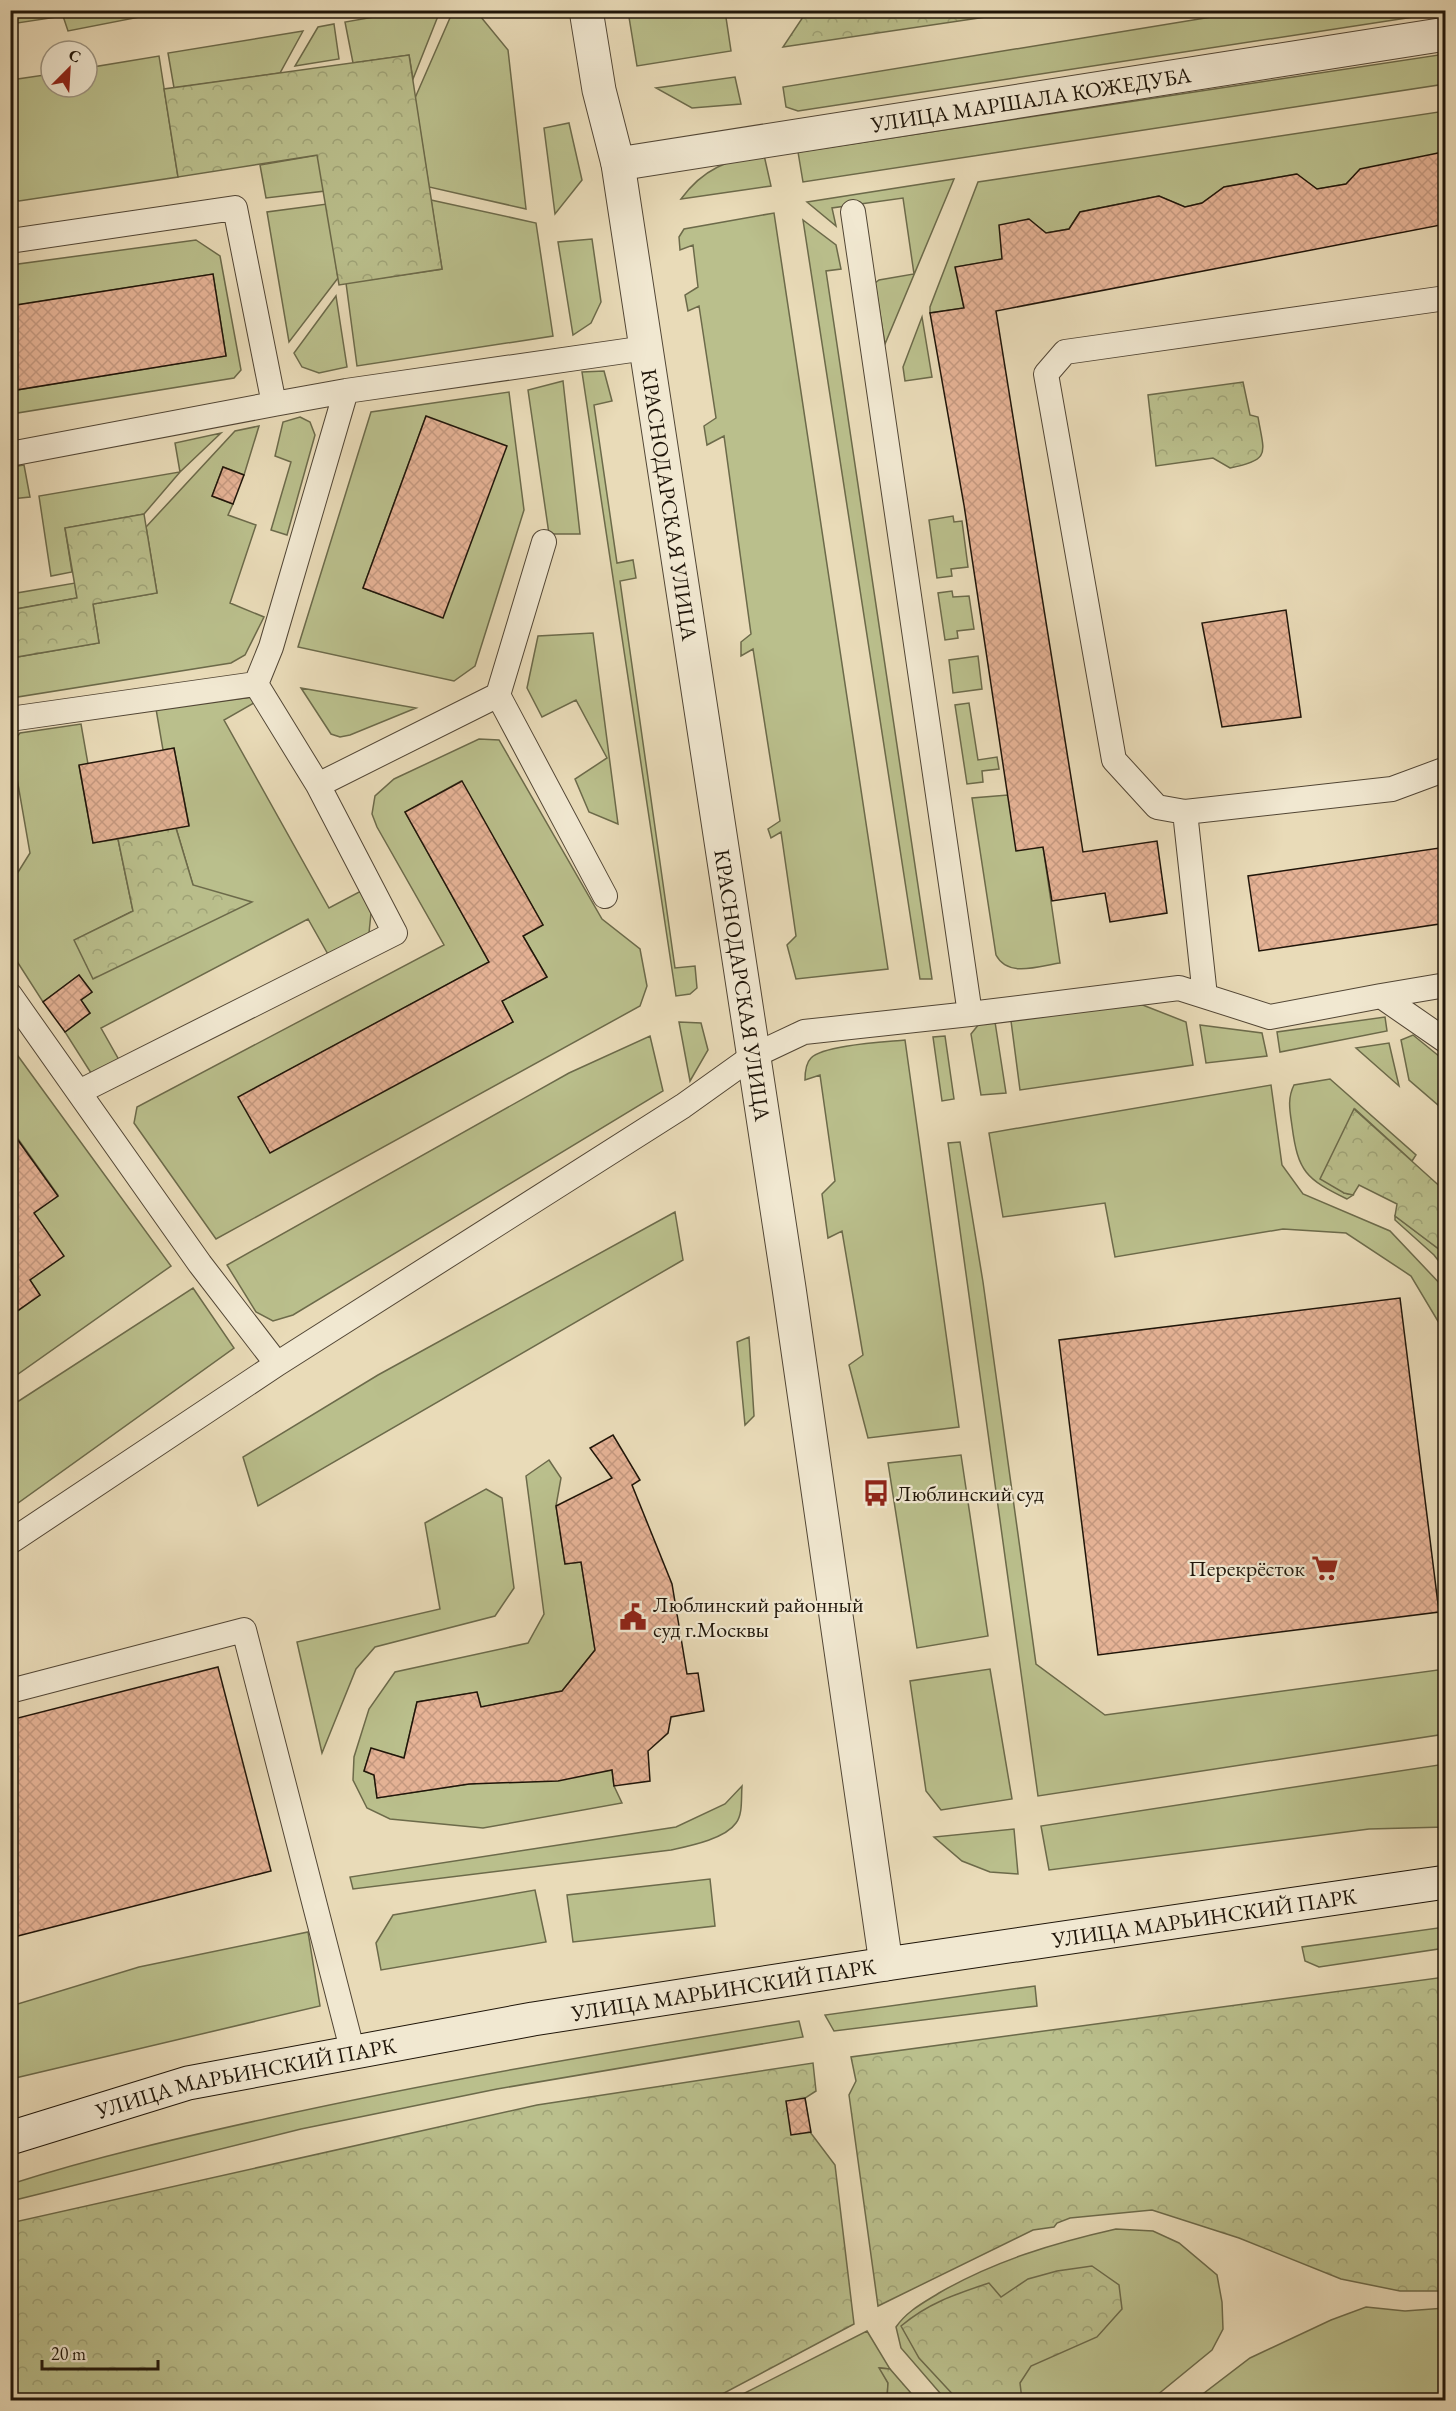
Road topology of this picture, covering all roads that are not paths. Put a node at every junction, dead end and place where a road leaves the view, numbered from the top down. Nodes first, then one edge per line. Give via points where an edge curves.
1 (586, 10) edge
2 (1446, 34) edge
3 (618, 164) junction
4 (853, 212) dead end
5 (10, 241) edge
6 (1446, 298) edge
7 (646, 348) junction
8 (346, 391) junction
9 (274, 404) junction
10 (10, 454) edge
11 (544, 542) dead end
12 (256, 684) junction
13 (498, 695) junction
14 (10, 719) edge
15 (1446, 769) edge
16 (318, 785) junction
17 (1185, 812) junction
18 (605, 896) dead end
19 (1446, 985) edge
20 (10, 995) edge
21 (1205, 996) junction
22 (1381, 996) junction
23 (970, 1014) junction
24 (1446, 1041) edge
25 (753, 1056) junction
26 (80, 1092) junction
27 (277, 1364) junction
28 (10, 1542) edge
29 (10, 1691) edge
30 (1446, 1882) edge
31 (886, 1964) junction
32 (353, 2053) junction
33 (10, 2138) edge

1 - 3 street, КРАСНОДАРСКАЯ УЛИЦА via 599,90
2 - 3 street, УЛИЦА МАРШАЛА КОЖЕДУБА
3 - 7 street, КРАСНОДАРСКАЯ УЛИЦА
4 - 23 lane
5 - 9 lane via 235,208
6 - 17 lane via 1065,352 1046,374 1114,760 1156,807
7 - 8 lane
7 - 25 street, КРАСНОДАРСКАЯ УЛИЦА
8 - 9 lane
8 - 12 lane via 271,647
9 - 10 lane
11 - 13 lane
12 - 14 lane
12 - 16 lane
13 - 16 lane
13 - 18 lane
15 - 17 lane via 1392,789
16 - 26 lane via 395,933
17 - 21 lane
19 - 22 lane
20 - 26 lane
21 - 22 lane via 1270,1017
21 - 23 lane via 1179,988
22 - 24 lane
23 - 25 lane via 804,1032
25 - 27 lane via 683,1107
25 - 31 street, КРАСНОДАРСКАЯ УЛИЦА
26 - 27 lane via 200,1264
27 - 28 lane
29 - 32 lane via 244,1630
30 - 31 street, УЛИЦА МАРЬИНСКИЙ ПАРК
31 - 32 street, УЛИЦА МАРЬИНСКИЙ ПАРК via 533,2019
32 - 33 street, УЛИЦА МАРЬИНСКИЙ ПАРК via 188,2083

